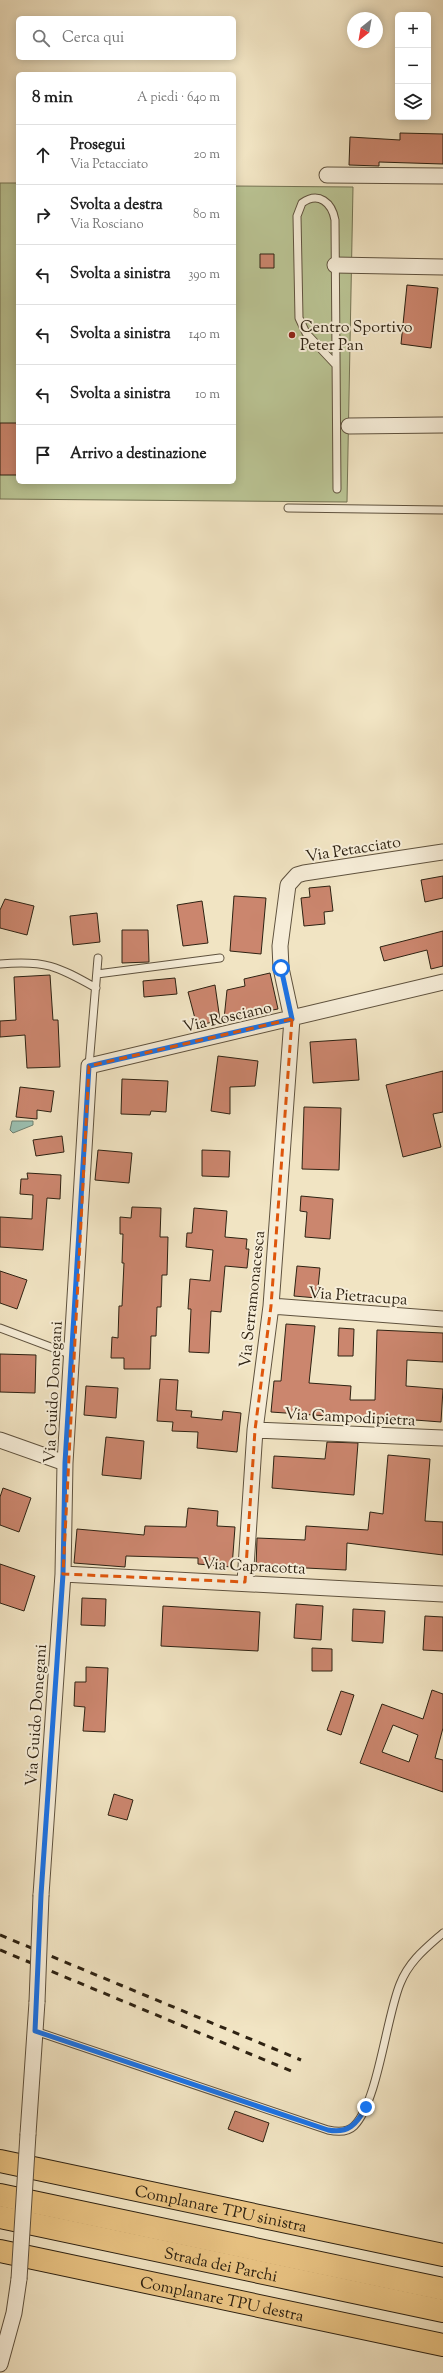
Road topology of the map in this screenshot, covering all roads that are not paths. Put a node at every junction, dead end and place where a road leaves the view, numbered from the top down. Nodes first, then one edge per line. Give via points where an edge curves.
1 (327, 175) dead end
2 (443, 176) edge
3 (335, 265) junction
4 (443, 267) edge
5 (335, 364) junction
6 (443, 425) edge
7 (349, 426) dead end
8 (337, 489) dead end
9 (288, 508) dead end
10 (443, 510) edge
11 (443, 852) edge
12 (98, 958) dead end
13 (220, 958) dead end
14 (0, 964) edge
15 (97, 974) junction
16 (443, 982) edge
17 (96, 988) junction
18 (292, 1019) junction
19 (89, 1066) junction
20 (271, 1306) junction
21 (443, 1319) edge
22 (0, 1328) edge
23 (72, 1355) junction
24 (255, 1430) junction
25 (443, 1438) edge
26 (0, 1440) edge
27 (65, 1463) junction
28 (63, 1574) junction
29 (245, 1582) junction
30 (443, 1594) edge
31 (443, 1933) edge
32 (35, 2031) junction
33 (0, 2161) edge
34 (0, 2195) edge
35 (0, 2217) edge
36 (0, 2251) edge
37 (443, 2254) edge
38 (443, 2289) edge
39 (443, 2311) edge
40 (443, 2345) edge
41 (0, 2364) edge

1 - 2 street
3 - 4 street
3 - 5 lane
3 - 5 lane via 332,209 323,200 307,200 302,203 297,216 298,312 306,333
5 - 8 lane
6 - 7 street
9 - 10 lane
11 - 18 street, Via Petacciato via 304,873 292,879 286,891 280,946 281,968
12 - 15 lane
13 - 15 lane
14 - 17 lane via 46,964
15 - 17 lane
16 - 18 street, Via Rosciano
17 - 19 lane
18 - 19 street, Via Rosciano
18 - 20 street, Via Serramonacesca
19 - 23 street, Via Guido Donegani
20 - 21 street, Via Pietracupa
20 - 24 street, Via Serramonacesca
22 - 23 lane
23 - 27 street, Via Guido Donegani
24 - 25 street, Via Campodipietra
24 - 29 street, Via Serramonacesca
26 - 27 street
27 - 28 street, Via Guido Donegani
28 - 29 street, Via Capracotta
28 - 32 street, Via Guido Donegani, bridge via 41,1895
29 - 30 street, Via Capracotta
31 - 32 lane via 418,1955 403,1976 366,2107 353,2126 346,2130 328,2130
32 - 41 street, Via Guido Donegani, bridge via 19,2279 14,2312
33 - 37 highway, Complanare TPU sinistra
34 - 38 highway, Strada dei Parchi
35 - 39 highway, Strada dei Parchi
36 - 40 highway, Complanare TPU destra

